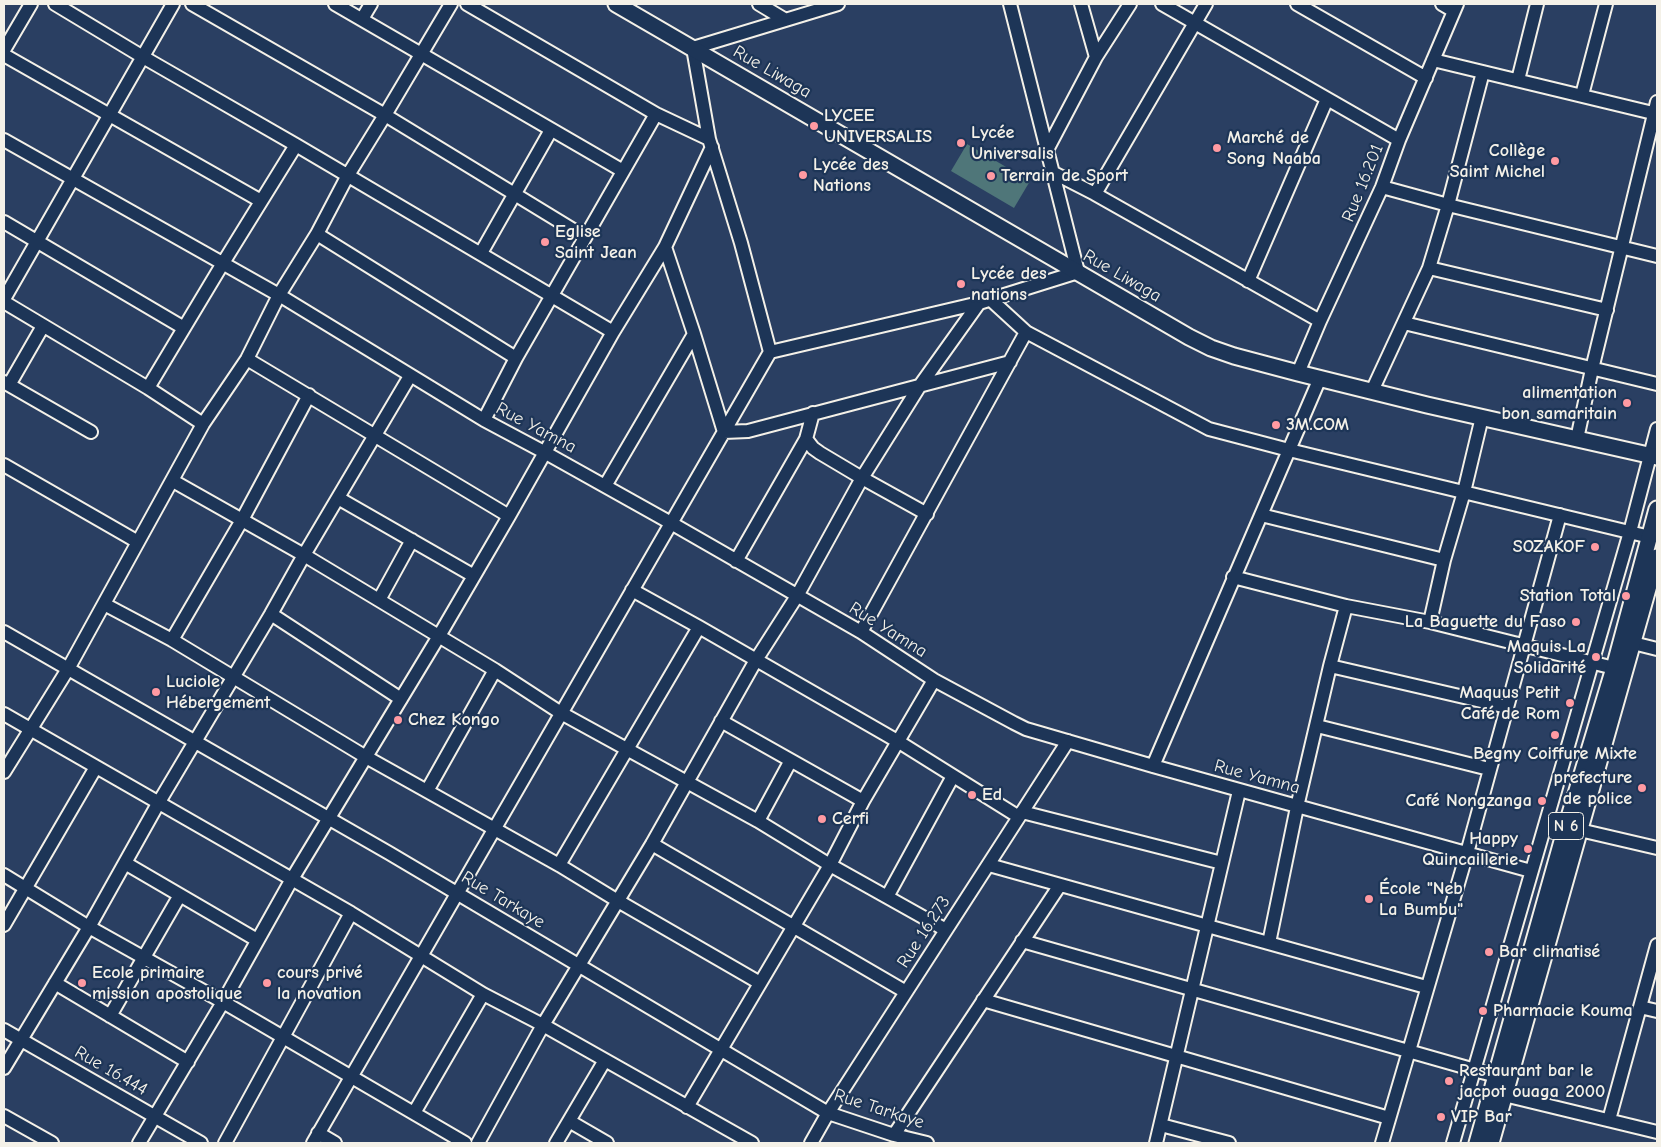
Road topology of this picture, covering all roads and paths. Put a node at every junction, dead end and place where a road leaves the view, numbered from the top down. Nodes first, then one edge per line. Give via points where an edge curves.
1 (31, 4) edge
2 (55, 4) edge
3 (173, 4) edge
4 (192, 4) edge
5 (335, 4) edge
6 (371, 4) edge
7 (451, 4) edge
8 (467, 4) edge
9 (616, 4) edge
10 (759, 4) edge
11 (802, 4) edge
12 (838, 4) edge
13 (1010, 4) edge
14 (1081, 4) edge
15 (1130, 4) edge
16 (1162, 4) edge
17 (1206, 4) edge
18 (1297, 4) edge
19 (1442, 4) edge
20 (1536, 4) edge
21 (1606, 4) edge
22 (1455, 7) edge
23 (789, 17) junction
24 (362, 19) junction
25 (1194, 23) junction
26 (693, 48) junction
27 (4, 50) edge
28 (421, 54) junction
29 (4, 55) edge
30 (143, 57) junction
31 (1096, 57) junction
32 (1433, 60) junction
33 (1482, 72) junction
34 (1426, 78) junction
35 (1518, 80) junction
36 (1582, 95) junction
37 (1327, 100) junction
38 (1656, 110) edge
39 (110, 114) junction
40 (656, 114) junction
41 (385, 115) junction
42 (551, 130) junction
43 (4, 140) edge
44 (1399, 140) junction
45 (711, 143) junction
46 (296, 144) junction
47 (1048, 148) junction
48 (622, 171) junction
49 (1054, 173) junction
50 (348, 175) junction
51 (73, 179) junction
52 (1382, 187) junction
53 (514, 194) junction
54 (1095, 194) junction
55 (261, 201) junction
56 (1448, 205) junction
57 (4, 222) edge
58 (317, 234) junction
59 (585, 238) junction
60 (37, 242) junction
61 (1622, 247) junction
62 (665, 248) junction
63 (480, 253) junction
64 (1657, 256) edge
65 (223, 263) junction
66 (1429, 268) junction
67 (1078, 272) junction
68 (1248, 281) junction
69 (551, 294) junction
70 (279, 295) junction
71 (4, 300) edge
72 (984, 301) junction
73 (1607, 310) junction
74 (1320, 321) junction
75 (1404, 323) junction
76 (43, 326) junction
77 (184, 328) junction
78 (613, 332) junction
79 (1026, 332) junction
80 (694, 334) junction
81 (770, 352) junction
82 (516, 358) junction
83 (247, 359) junction
84 (1010, 362) junction
85 (1592, 368) junction
86 (1298, 373) junction
87 (410, 376) junction
88 (1320, 378) junction
89 (6, 384) edge
90 (1657, 384) edge
91 (919, 387) junction
92 (148, 388) junction
93 (1372, 391) junction
94 (309, 395) junction
95 (813, 413) junction
96 (1482, 417) junction
97 (484, 420) junction
98 (204, 424) junction
99 (1657, 429) edge
100 (91, 432) dead end
101 (724, 432) junction
102 (375, 435) junction
103 (806, 439) junction
104 (1577, 439) junction
105 (1289, 450) junction
106 (544, 452) junction
107 (1654, 457) edge
108 (4, 465) edge
109 (862, 478) junction
110 (173, 481) junction
111 (605, 486) junction
112 (1464, 492) junction
113 (338, 498) junction
114 (1657, 509) edge
115 (927, 514) junction
116 (1261, 515) junction
117 (509, 516) junction
118 (1560, 516) junction
119 (242, 520) junction
120 (671, 523) junction
121 (1630, 532) junction
122 (1650, 537) junction
123 (412, 540) junction
124 (138, 542) junction
125 (304, 555) junction
126 (1657, 557) edge
127 (1444, 560) junction
128 (736, 561) junction
129 (474, 576) junction
130 (1233, 577) junction
131 (632, 590) junction
132 (797, 596) junction
133 (378, 600) junction
134 (104, 604) junction
135 (1346, 606) junction
136 (272, 614) junction
137 (1430, 622) junction
138 (700, 627) junction
139 (4, 632) edge
140 (861, 632) junction
141 (439, 636) junction
142 (172, 640) junction
143 (1633, 643) junction
144 (1523, 645) junction
145 (1657, 649) edge
146 (756, 660) junction
147 (1592, 662) junction
148 (1330, 666) junction
149 (1614, 668) junction
150 (68, 669) junction
151 (495, 670) junction
152 (233, 678) junction
153 (934, 680) junction
154 (401, 699) junction
155 (1507, 707) junction
156 (561, 712) junction
157 (4, 714) edge
158 (721, 721) junction
159 (1317, 726) junction
160 (31, 730) junction
161 (196, 741) junction
162 (1068, 741) junction
163 (899, 742) junction
164 (627, 750) junction
165 (366, 757) junction
166 (790, 762) junction
167 (1153, 766) junction
168 (96, 767) junction
169 (1489, 769) junction
170 (4, 772) edge
171 (953, 776) junction
172 (686, 781) junction
173 (1239, 790) junction
174 (427, 791) junction
175 (863, 801) junction
176 (159, 802) junction
177 (1297, 806) junction
178 (1021, 814) junction
179 (330, 818) junction
180 (758, 821) junction
181 (1572, 829) junction
182 (494, 830) junction
183 (652, 844) junction
184 (1657, 848) edge
185 (1466, 853) junction
186 (125, 863) junction
187 (1222, 863) junction
188 (559, 865) junction
189 (830, 865) junction
190 (989, 865) junction
191 (1531, 871) junction
192 (4, 875) edge
193 (292, 879) junction
194 (1060, 885) junction
195 (25, 888) junction
196 (457, 893) junction
197 (180, 895) junction
198 (887, 897) junction
199 (618, 901) junction
200 (351, 913) junction
201 (4, 926) edge
202 (1207, 926) junction
203 (89, 927) junction
204 (794, 927) junction
205 (946, 930) junction
206 (257, 940) junction
207 (1022, 941) junction
208 (1269, 943) junction
209 (1657, 945) edge
210 (421, 956) junction
211 (143, 957) junction
212 (580, 966) junction
213 (55, 983) junction
214 (760, 983) junction
215 (1426, 987) junction
216 (1192, 989) junction
217 (906, 992) junction
218 (483, 994) junction
219 (983, 1000) junction
220 (223, 1002) junction
221 (1640, 1007) junction
222 (1657, 1011) edge
223 (110, 1016) junction
224 (544, 1025) junction
225 (4, 1030) edge
226 (283, 1037) junction
227 (21, 1040) junction
228 (721, 1050) junction
229 (1408, 1050) junction
230 (1176, 1057) junction
231 (605, 1060) junction
232 (188, 1062) junction
233 (4, 1068) edge
234 (1474, 1069) junction
235 (351, 1076) junction
236 (1496, 1076) junction
237 (1504, 1095) junction
238 (687, 1107) junction
239 (414, 1112) junction
240 (828, 1113) junction
241 (4, 1116) edge
242 (154, 1116) junction
243 (1389, 1118) junction
244 (1609, 1120) junction
245 (570, 1122) junction
246 (1161, 1125) junction
247 (1657, 1132) edge
248 (894, 1135) junction
249 (316, 1138) edge
250 (728, 1138) edge
251 (49, 1142) edge
252 (139, 1143) edge
253 (201, 1143) edge
254 (224, 1143) edge
255 (336, 1143) edge
256 (465, 1143) edge
257 (478, 1143) edge
258 (556, 1143) edge
259 (608, 1143) edge
260 (752, 1143) edge
261 (811, 1143) edge
262 (922, 1143) edge
263 (1156, 1143) edge
264 (1229, 1143) edge
265 (1382, 1143) edge
266 (1453, 1143) edge
267 (1477, 1143) edge
268 (1491, 1143) edge

1 - 27 street
2 - 30 street
3 - 30 street
4 - 41 street
5 - 24 street
6 - 24 street
7 - 28 street
8 - 40 street
9 - 26 main road, Rue Liwaga
10 - 23 street
11 - 23 street
12 - 23 street
13 - 47 street
14 - 31 street
15 - 31 street
16 - 25 street
17 - 25 street
18 - 34 street
19 - 22 street
20 - 35 street
21 - 36 street
22 - 32 street, Rue 16.201
23 - 26 street
24 - 28 street
25 - 37 street
25 - 54 street
26 - 45 street
26 - 67 main road, Rue Liwaga
28 - 41 street
28 - 42 street
29 - 39 street
30 - 39 street
30 - 46 street
31 - 47 street
32 - 33 street
32 - 34 street, Rue 16.201
33 - 35 street
33 - 56 street
34 - 44 street, Rue 16.201
35 - 36 street
36 - 38 street
37 - 44 street
37 - 68 street
38 - 61 street
39 - 51 street
39 - 55 street
40 - 45 street
40 - 48 street
41 - 50 street
41 - 53 street
42 - 48 street
42 - 53 street
43 - 51 street, Rue Yamna
44 - 52 street, Rue 16.201
45 - 62 street
45 - 81 street
46 - 50 street
46 - 55 street
47 - 49 street
48 - 59 street
49 - 54 street
49 - 67 street
50 - 58 street
50 - 63 street
51 - 60 street
51 - 65 street, Rue Yamna
52 - 56 street
52 - 74 street, Rue 16.201
53 - 59 street
53 - 63 street
54 - 68 street
55 - 65 street
56 - 61 street
56 - 66 street
57 - 60 street
58 - 70 street
58 - 82 street
59 - 69 street
60 - 71 street
60 - 77 street
61 - 64 street
61 - 73 street
62 - 78 street
62 - 80 street
63 - 69 street
65 - 70 street, Rue Yamna
65 - 77 street
66 - 73 street
66 - 75 street
67 - 72 street
67 - 86 main road, Rue Liwaga via 1211,348
68 - 74 street
69 - 78 street
69 - 82 street
70 - 83 street
70 - 87 street, Rue Yamna
71 - 76 street
72 - 79 street
72 - 81 street
72 - 91 street
73 - 85 street
74 - 86 street, Rue 16.201
75 - 85 street
75 - 93 street
76 - 89 street
76 - 92 street
77 - 92 street
78 - 106 street
79 - 84 street
79 - 105 street via 1209,429
80 - 101 street
80 - 111 street
81 - 101 street
82 - 97 street
83 - 94 street
83 - 98 street
84 - 91 street
84 - 115 street
85 - 90 street
85 - 104 street
86 - 88 main road, Rue Liwaga
87 - 97 street, Rue Yamna
87 - 102 street
88 - 93 main road, Rue Liwaga
88 - 105 street
89 - 100 street
91 - 95 street
91 - 109 street
92 - 98 street
93 - 96 main road, Rue Liwaga
94 - 102 street
94 - 119 street
95 - 101 street via 748,431
95 - 103 street
96 - 104 main road, Rue Liwaga
96 - 112 street
97 - 106 street, Rue Yamna
98 - 110 street
99 - 107 street
101 - 120 street
102 - 113 street
102 - 117 street
103 - 109 street via 820,454
103 - 128 street
104 - 107 main road, Rue Liwaga
105 - 112 street
105 - 116 street
106 - 111 street, Rue Yamna
106 - 117 street
107 - 121 street
108 - 124 street
109 - 115 street
109 - 132 street
110 - 119 street
110 - 124 street
111 - 120 street, Rue Yamna
112 - 118 street
112 - 127 street
113 - 123 street
113 - 125 street
114 - 122 main road, N 6
115 - 140 street
116 - 127 street
116 - 130 street
117 - 129 street
118 - 121 street
118 - 144 street
119 - 125 street
119 - 142 street
120 - 128 street, Rue Yamna
120 - 131 street
121 - 122 street
121 - 147 street
122 - 149 main road, N 6
123 - 129 street
123 - 133 street
124 - 134 street
125 - 133 street
125 - 136 street
126 - 143 main road, N 6
127 - 137 street
128 - 132 street, Rue Yamna
129 - 141 street
130 - 135 street
130 - 167 street
131 - 138 street
131 - 156 street
132 - 140 street, Rue Yamna
132 - 146 street
133 - 141 street
134 - 142 street
134 - 150 street
135 - 137 street
135 - 148 street
136 - 152 street
136 - 154 street
137 - 144 street
138 - 146 street
138 - 164 street
139 - 150 street, Rue Tarkaye
140 - 153 street, Rue Yamna
141 - 151 street
141 - 154 street
142 - 152 street
143 - 145 street
143 - 181 main road, N 6
144 - 147 street
144 - 155 street
146 - 158 street
146 - 163 street
147 - 149 street
147 - 191 street
148 - 155 street
148 - 159 street
149 - 181 main road, N 6
150 - 160 street
150 - 161 street, Rue Tarkaye
151 - 156 street
151 - 174 street
152 - 161 street
152 - 165 street
153 - 162 street, Rue Yamna via 1026,729
153 - 163 street
154 - 165 street
155 - 169 street
156 - 164 street
156 - 182 street
157 - 160 street
158 - 166 street
158 - 172 street
159 - 169 street
159 - 177 street
160 - 168 street
160 - 170 street
161 - 176 street
161 - 179 street, Rue Tarkaye
162 - 167 street, Rue Yamna
162 - 178 street, Rue 16.273
163 - 171 street
163 - 175 street
164 - 172 street
164 - 188 street
165 - 174 street
165 - 179 street
166 - 175 street
166 - 180 street
167 - 173 street, Rue Yamna
168 - 176 street
168 - 195 street
169 - 185 street
171 - 178 street
171 - 198 street
172 - 180 street
172 - 183 street
173 - 177 street, Rue Yamna
173 - 187 street
174 - 182 street
175 - 189 street
176 - 186 street
176 - 193 street
177 - 185 street, Rue Yamna
177 - 208 street
178 - 187 street
178 - 190 street, Rue 16.273
179 - 193 street
179 - 196 street, Rue Tarkaye
180 - 189 street
181 - 184 street
181 - 236 main road, N 6
181 - 237 main road, N 6
182 - 188 street
182 - 196 street
183 - 199 street
183 - 204 street
185 - 191 street, Rue Yamna
185 - 215 street
186 - 197 street
186 - 203 street
187 - 202 street
188 - 199 street
189 - 198 street
189 - 204 street
190 - 194 street
190 - 205 street, Rue 16.273
191 - 234 street
192 - 195 street
193 - 200 street
193 - 206 street
194 - 202 street
194 - 207 street
195 - 201 street
195 - 203 street
196 - 210 street
196 - 212 street, Rue Tarkaye
197 - 206 street
197 - 211 street
198 - 205 street
199 - 212 street
199 - 214 street
200 - 210 street
200 - 226 street
202 - 208 street
202 - 216 street
203 - 211 street
203 - 213 street
204 - 214 street
204 - 217 street
205 - 217 street, Rue 16.273
206 - 220 street
207 - 216 street
207 - 219 street
208 - 215 street
209 - 221 street
210 - 218 street
210 - 235 street
211 - 220 street
211 - 223 street
212 - 224 street
212 - 228 street, Rue Tarkaye
213 - 223 street
213 - 227 street
214 - 228 street
215 - 229 street
216 - 229 street
216 - 230 street
217 - 240 street, Rue 16.273
218 - 224 street
218 - 239 street
219 - 230 street
219 - 248 street
220 - 226 street
220 - 232 street
221 - 222 street
221 - 244 street
223 - 232 street
224 - 231 street
224 - 257 street
225 - 227 street, Rue 16.444
226 - 235 street
226 - 254 street
227 - 233 street
227 - 242 street, Rue 16.444
228 - 238 street
228 - 240 street, Rue Tarkaye
229 - 234 street
229 - 243 street
230 - 243 street
230 - 246 street
231 - 238 street
231 - 245 street
232 - 242 street
234 - 236 street
234 - 266 street
235 - 239 street
235 - 249 street
236 - 267 main road, N 6
237 - 244 street
237 - 268 main road, N 6
238 - 250 street
239 - 256 street
240 - 248 street, Rue Tarkaye
240 - 261 street, Rue 16.273
241 - 251 street
242 - 252 street
242 - 253 street, Rue 16.444
243 - 265 street
244 - 247 street
245 - 258 street
245 - 259 street
246 - 263 street
246 - 264 street
248 - 262 street, Rue Tarkaye
249 - 255 street
250 - 260 street

